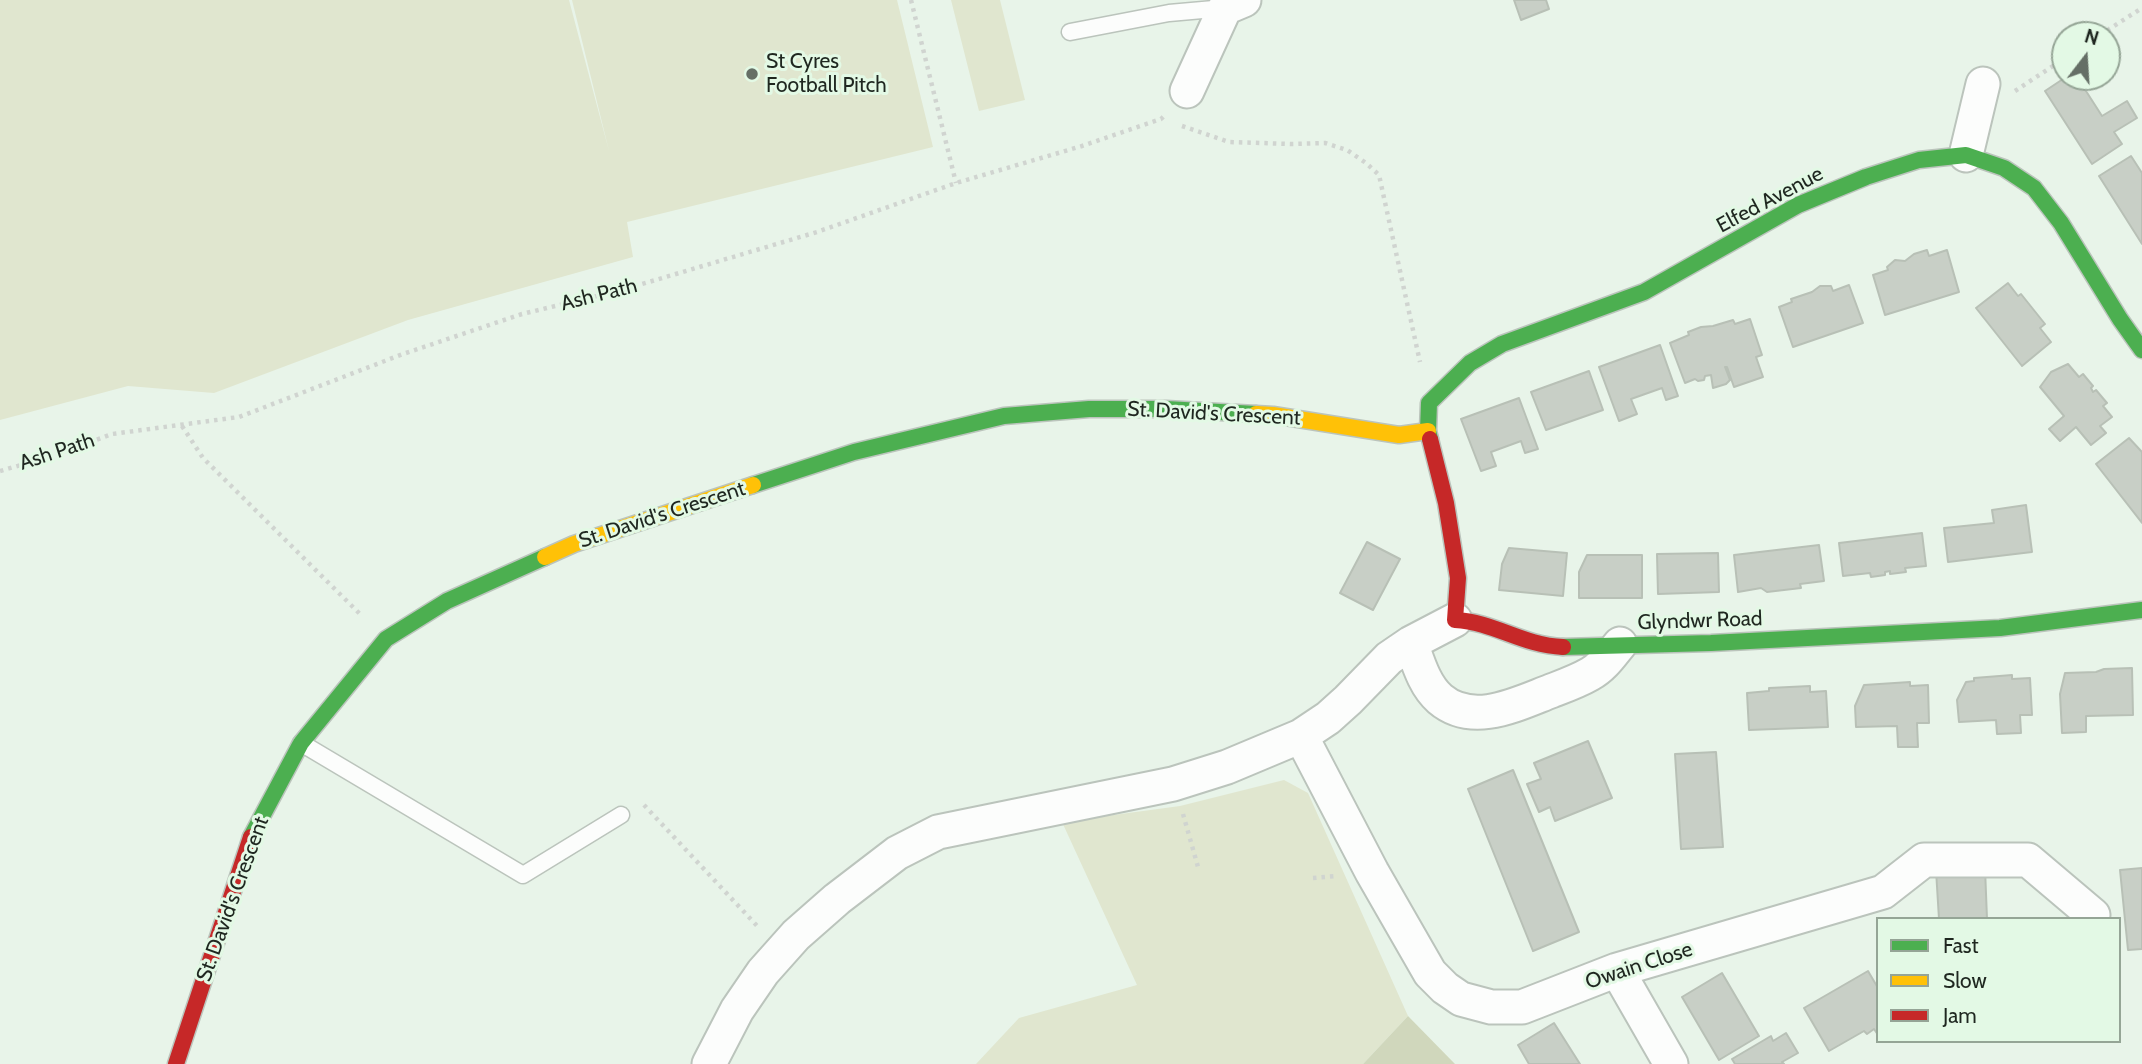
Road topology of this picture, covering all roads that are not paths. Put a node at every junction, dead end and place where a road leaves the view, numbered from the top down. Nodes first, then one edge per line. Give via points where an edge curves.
1 (1230, 3) edge
2 (1070, 32) dead end
3 (1187, 91) road end
4 (1979, 100) road end
5 (1966, 155) junction
6 (2142, 350) edge
7 (1428, 431) junction
8 (2142, 610) edge
9 (1455, 620) junction
10 (1411, 643) junction
11 (1620, 644) junction
12 (1301, 736) junction
13 (301, 743) junction
14 (621, 815) road end
15 (2093, 915) dead end
16 (1617, 970) junction
17 (176, 1064) edge
18 (709, 1064) edge
19 (1671, 1064) edge

1 - 2 lane
1 - 3 street
4 - 5 street
5 - 6 street, Elfed Avenue via 2004,168 2034,188
5 - 7 street, Elfed Avenue via 1919,160 1866,177 1798,205 1644,292 1502,344 1470,363 1429,403
7 - 9 street via 1458,578
7 - 13 street, St. David's Crescent via 1399,435 1273,415 1089,409 1004,416 854,452 574,544 447,601 386,639
8 - 11 street, Glyndwr Road via 2000,628
9 - 10 street
9 - 11 street, Glyndwr Road via 1493,626 1534,644
10 - 11 street via 1429,686 1440,699 1456,708 1486,713 1590,675
10 - 12 street via 1389,658 1328,718
12 - 16 street, Owain Close via 1386,897 1430,973 1446,988 1461,999 1491,1007 1522,1007
12 - 18 street via 1173,784 938,832 897,853 796,935 763,972
13 - 14 lane via 523,875
13 - 17 street, St. David's Crescent via 252,834
15 - 16 street, Owain Close via 2028,860 1924,860 1883,892
16 - 19 street

